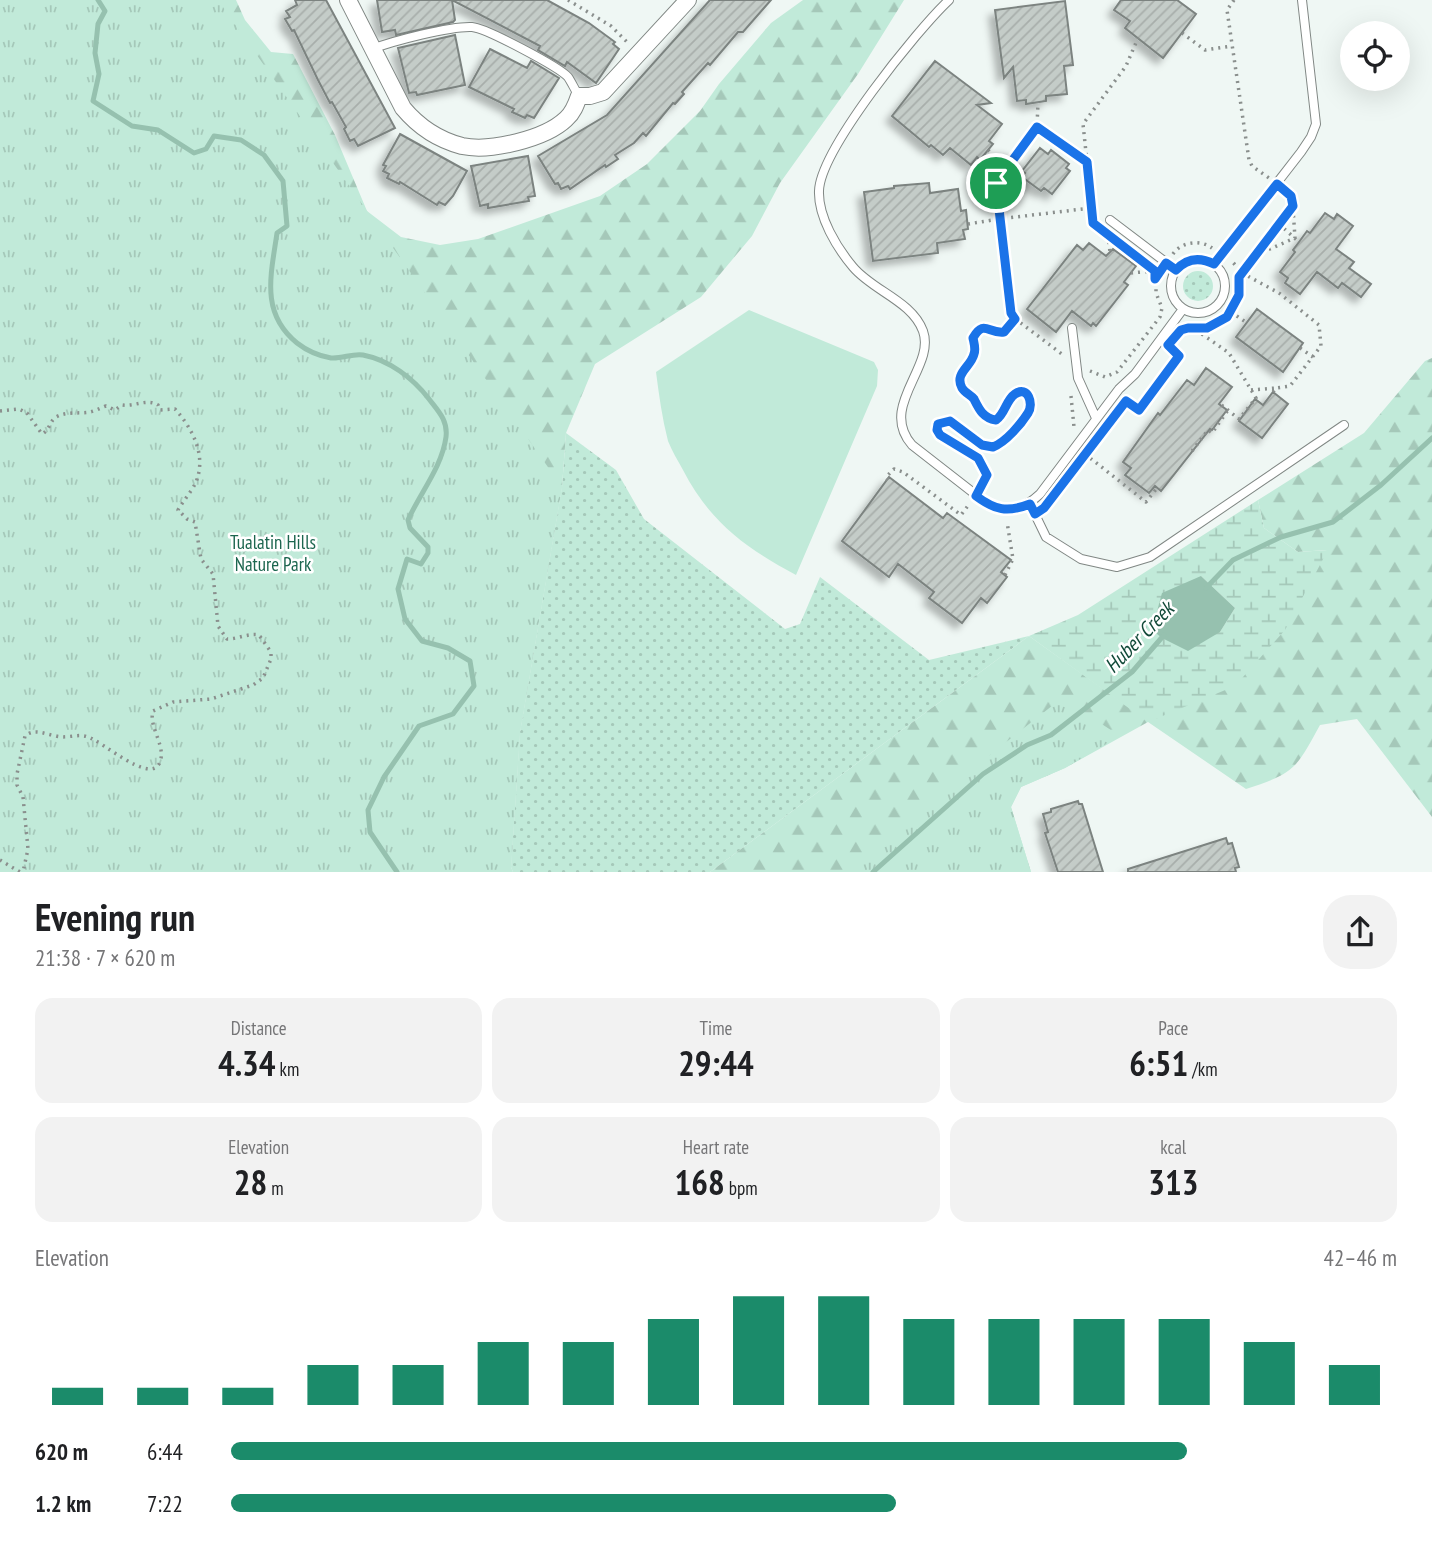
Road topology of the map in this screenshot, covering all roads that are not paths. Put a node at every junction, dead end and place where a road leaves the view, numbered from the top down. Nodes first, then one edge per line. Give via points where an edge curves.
1 (348, 0) edge
2 (688, 0) edge
3 (949, 0) edge
4 (1302, 0) edge
5 (372, 49) junction
6 (579, 96) junction
7 (1110, 220) dead end
8 (1214, 264) junction
9 (1176, 270) junction
10 (1183, 309) junction
11 (1072, 328) dead end
12 (1096, 418) junction
13 (1344, 425) dead end
14 (1030, 504) junction

1 - 5 street
2 - 6 street via 603,92
3 - 14 lane via 879,83 824,169 818,195 822,213 847,259 913,315 925,334 903,404 904,435 998,510
4 - 8 lane via 1316,124 1277,184
5 - 6 lane via 464,27 479,28 566,76
5 - 6 street via 413,120 465,146 489,147 539,135 563,122
7 - 9 lane
8 - 9 lane via 1194,259
8 - 10 lane via 1225,285 1220,302 1206,312
9 - 10 lane via 1172,295
10 - 12 lane
11 - 12 lane via 1078,378
12 - 14 lane
13 - 14 lane via 1150,557 1117,567 1081,559 1046,537

